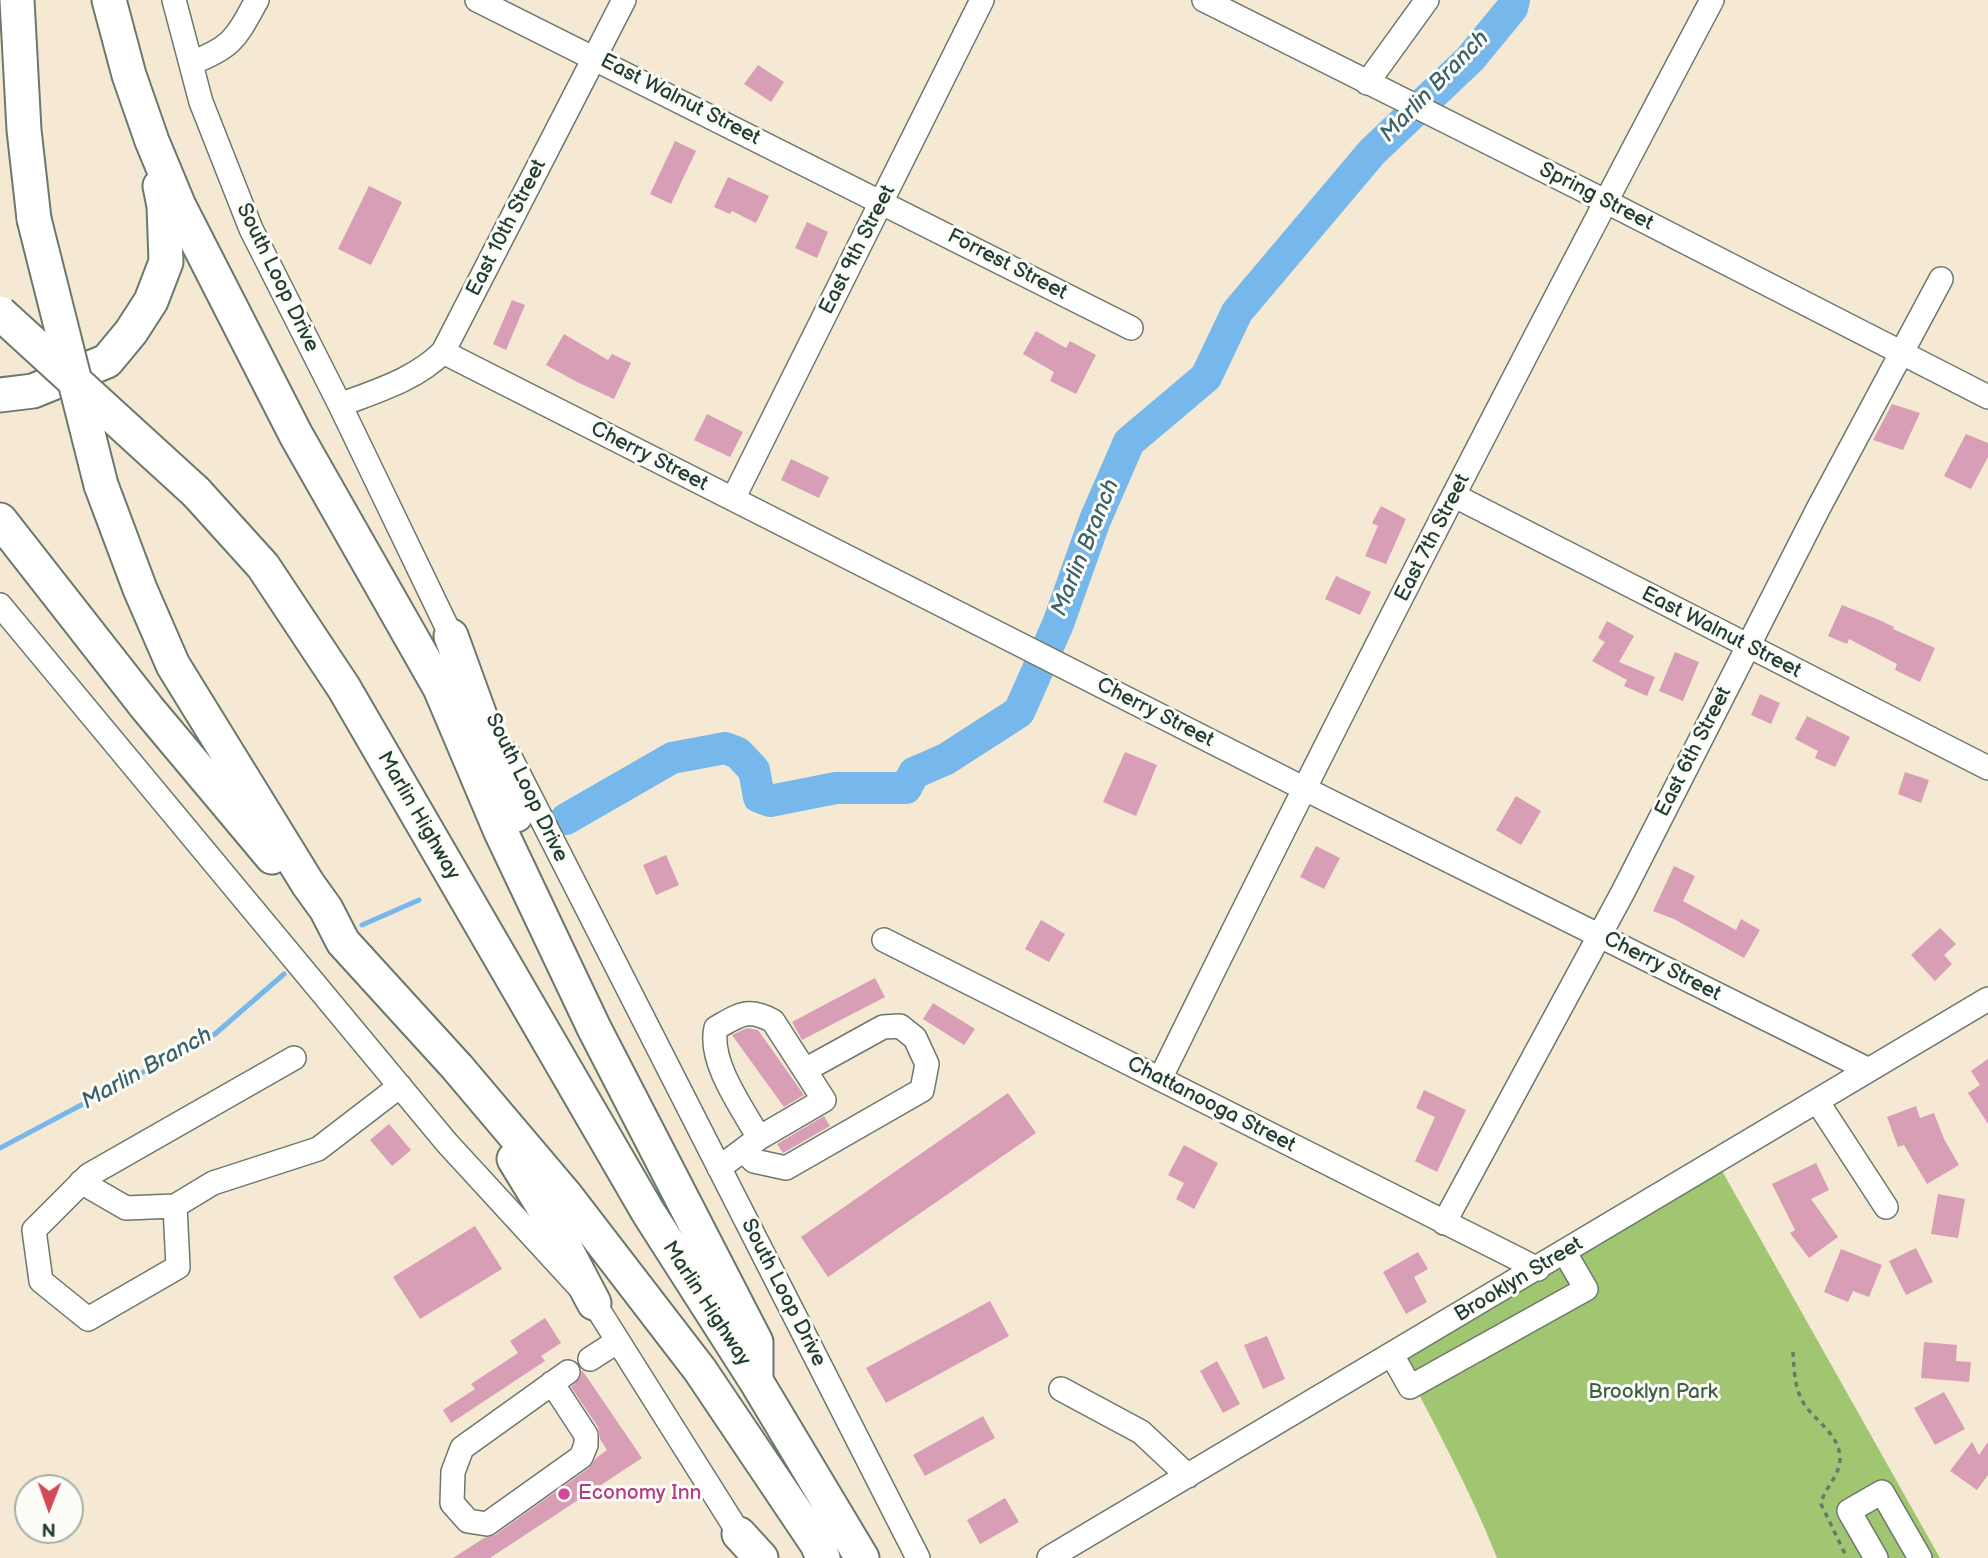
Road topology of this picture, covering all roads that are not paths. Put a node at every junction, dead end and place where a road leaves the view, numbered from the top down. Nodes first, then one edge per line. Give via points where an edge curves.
1 (17, 0) edge
2 (109, 0) edge
3 (174, 0) edge
4 (257, 0) edge
5 (477, 0) edge
6 (624, 0) edge
7 (982, 0) edge
8 (1204, 0) edge
9 (1427, 0) edge
10 (1712, 0) edge
11 (596, 58) junction
12 (191, 63) junction
13 (1367, 83) junction
14 (152, 141) junction
15 (1605, 201) junction
16 (883, 202) junction
17 (1941, 279) dead end
18 (0, 313) edge
19 (1131, 328) dead end
20 (443, 352) junction
21 (1902, 353) junction
22 (0, 395) edge
23 (1988, 397) edge
24 (340, 405) junction
25 (1455, 496) junction
26 (733, 499) junction
27 (0, 520) edge
28 (0, 605) edge
29 (451, 636) junction
30 (1748, 647) junction
31 (1988, 768) edge
32 (1303, 788) junction
33 (1599, 936) junction
34 (884, 940) dead end
35 (342, 942) junction
36 (1988, 999) edge
37 (594, 1028) junction
38 (294, 1058) dead end
39 (457, 1068) junction
40 (805, 1070) junction
41 (1869, 1070) junction
42 (1160, 1079) junction
43 (400, 1086) junction
44 (824, 1100) junction
45 (1817, 1101) junction
46 (844, 1135) junction
47 (751, 1144) junction
48 (719, 1168) junction
49 (81, 1182) junction
50 (176, 1206) junction
51 (1886, 1207) dead end
52 (1444, 1223) junction
53 (1565, 1253) junction
54 (1538, 1269) junction
55 (594, 1303) junction
56 (618, 1341) junction
57 (1392, 1355) junction
58 (590, 1359) dead end
59 (560, 1377) joint
60 (756, 1381) junction
61 (1061, 1389) dead end
62 (1188, 1476) junction
63 (841, 1522) junction
64 (746, 1546) edge
65 (761, 1558) edge
66 (823, 1558) edge
67 (862, 1558) edge
68 (887, 1558) edge
69 (918, 1558) edge
70 (1049, 1558) edge
71 (1876, 1558) edge
72 (1920, 1558) edge

1 - 35 highway, bridge via 34,219 101,485 173,666 326,909
2 - 14 highway
3 - 12 street, South Loop Drive
4 - 12 street via 227,47
5 - 11 street, East Walnut Street
6 - 11 street, East 10th Street
7 - 16 street, East 9th Street
8 - 13 street, Spring Street
9 - 13 street
10 - 15 street, East 7th Street
11 - 16 street, East Walnut Street
11 - 20 street, East 10th Street
12 - 24 street, South Loop Drive via 201,102 251,229
13 - 15 street, Spring Street
14 - 22 highway via 164,206 166,262 150,301 107,361 33,391
14 - 37 highway via 192,233 296,435 440,688 501,832
15 - 21 street, Spring Street
15 - 25 street, East 7th Street
16 - 19 street, Forrest Street
16 - 26 street, East 9th Street
17 - 21 street, East 6th Street
18 - 60 highway, Marlin Highway, bridge via 196,492 263,566 344,688 648,1212
20 - 24 street, East 10th Street via 411,376
20 - 26 street, Cherry Street
21 - 23 street, Spring Street
21 - 30 street, East 6th Street
24 - 29 street, South Loop Drive
25 - 30 street, East Walnut Street
25 - 32 street, East 7th Street
26 - 32 street, Cherry Street
27 - 35 highway via 148,709
28 - 43 street
29 - 37 highway
29 - 48 street, South Loop Drive
30 - 31 street, East Walnut Street
30 - 33 street, East 6th Street
32 - 33 street, Cherry Street
32 - 42 street, East 7th Street
33 - 41 street, Cherry Street
33 - 52 street, East 6th Street
34 - 42 street, Chattanooga Street
35 - 39 highway
36 - 41 street, Brooklyn Street
37 - 60 highway via 757,1342
38 - 49 street
39 - 55 highway via 547,1213
39 - 66 highway via 568,1197 701,1370
40 - 44 street
40 - 46 street via 883,1027 900,1027 915,1038 927,1064 922,1090
40 - 47 street via 773,1020 759,1013 742,1013 716,1028 724,1076
41 - 45 street, Brooklyn Street
42 - 52 street, Chattanooga Street
43 - 50 street via 318,1149 213,1183
43 - 55 street
44 - 46 street
44 - 47 street
45 - 51 street
45 - 53 street, Brooklyn Street
46 - 47 street via 786,1168 754,1161
47 - 48 street
48 - 69 street, South Loop Drive
49 - 50 street via 126,1208
49 - 50 street via 34,1230 41,1281 88,1319 178,1267
52 - 54 street, Chattanooga Street
53 - 54 street, Brooklyn Street
53 - 57 street via 1586,1289 1410,1387
54 - 57 street, Brooklyn Street
55 - 56 street
56 - 58 street
56 - 64 street
57 - 62 street, Brooklyn Street
59 - 59 street via 462,1448 453,1472 452,1503 468,1521 487,1524 581,1457 586,1435
60 - 63 highway, Marlin Highway
61 - 62 street via 1140,1432
62 - 70 street, Brooklyn Street
63 - 67 highway, Marlin Highway
63 - 68 highway
64 - 65 highway
71 - 72 street via 1849,1511 1882,1492

